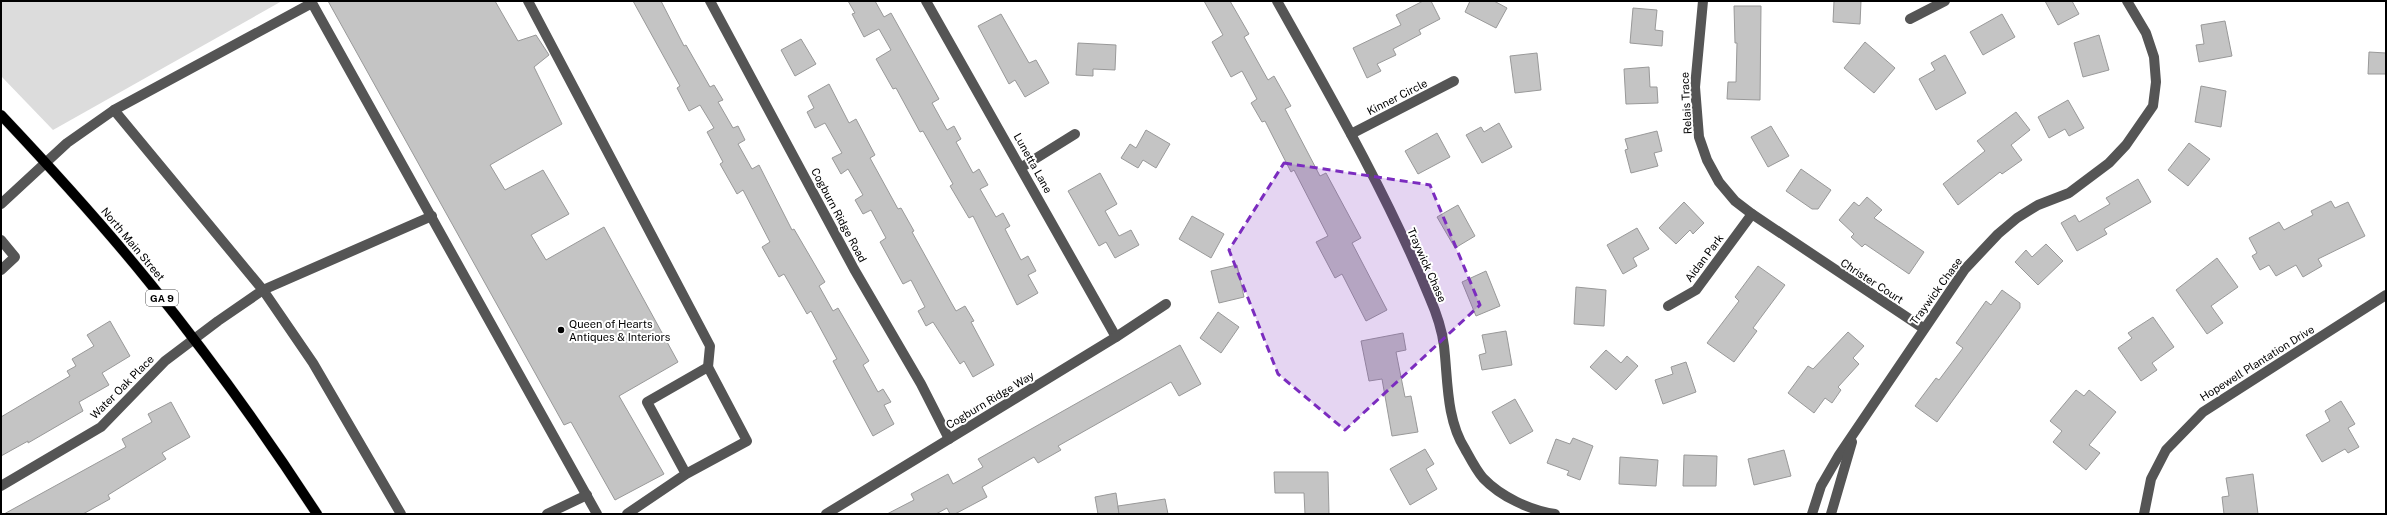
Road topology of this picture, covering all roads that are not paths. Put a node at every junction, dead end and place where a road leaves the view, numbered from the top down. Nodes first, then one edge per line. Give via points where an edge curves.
1 (528, 1) edge
2 (710, 1) edge
3 (1277, 1) edge
4 (1703, 1) edge
5 (1945, 1) edge
6 (2127, 1) edge
7 (314, 2) edge
8 (929, 2) edge
9 (1910, 19) dead end
10 (1454, 80) dead end
11 (114, 110) junction
12 (1, 115) edge
13 (1075, 134) dead end
14 (1351, 134) junction
15 (46, 163) junction
16 (1022, 167) junction
17 (1, 204) edge
18 (1752, 214) junction
19 (432, 216) junction
20 (1, 240) edge
21 (1828, 266) joint
22 (1, 270) edge
23 (263, 290) junction
24 (2386, 295) edge
25 (1166, 304) dead end
26 (1668, 306) dead end
27 (1924, 328) junction
28 (1116, 337) junction
29 (194, 338) junction
30 (708, 367) junction
31 (1858, 426) junction
32 (949, 439) junction
33 (686, 474) junction
34 (1, 486) edge
35 (587, 495) junction
36 (305, 496) junction
37 (314, 514) edge
38 (317, 514) edge
39 (401, 514) edge
40 (547, 514) edge
41 (597, 514) edge
42 (628, 514) edge
43 (826, 514) edge
44 (1555, 514) edge
45 (1812, 514) edge
46 (1831, 514) edge
47 (2144, 514) edge

1 - 30 street via 710,346
2 - 32 street, Cogburn Ridge Road
3 - 14 street, Traywick Chase
4 - 18 street, Relais Trace via 1695,87 1699,137 1707,160 1719,182 1735,201
5 - 9 street
6 - 27 street, Traywick Chase via 2146,33 2154,57 2156,82 2153,106 2126,145 2090,179 2069,193 2038,205 1998,234 1965,269
7 - 11 street
7 - 19 street
8 - 16 street, Lunetta Lane
10 - 14 street, Kinner Circle
11 - 15 street via 67,143
11 - 23 street
12 - 15 main road, North Main Street / GA 9
13 - 16 street
14 - 44 street, Traywick Chase via 1430,296 1443,344 1448,400 1454,425 1464,448 1483,477 1502,493 1524,505
15 - 17 street
15 - 29 main road, North Main Street / GA 9 via 125,253
16 - 28 street, Lunetta Lane
18 - 21 street, Relais Trace
18 - 26 street, Aidan Park via 1696,290
19 - 23 street, Water Oak Place
19 - 35 street
20 - 22 street via 15,257
21 - 27 street, Christer Court
23 - 29 street, Water Oak Place
23 - 39 street via 313,363
24 - 47 street, Hopewell Plantation Drive via 2203,412 2166,450 2151,479
25 - 28 street, Cogburn Ridge Way
27 - 31 street, Traywick Chase
28 - 32 street, Cogburn Ridge Way
29 - 34 street, Water Oak Place via 165,361 101,427
29 - 36 main road, North Main Street / GA 9
30 - 33 street via 647,402
30 - 33 street via 747,441
31 - 45 street, Traywick Chase via 1821,486
31 - 46 street via 1841,474
32 - 43 street, Cogburn Ridge Way
33 - 42 street
35 - 40 street
35 - 41 street
36 - 37 main road, North Main Street / GA 9
36 - 38 main road, North Main Street / GA 9

